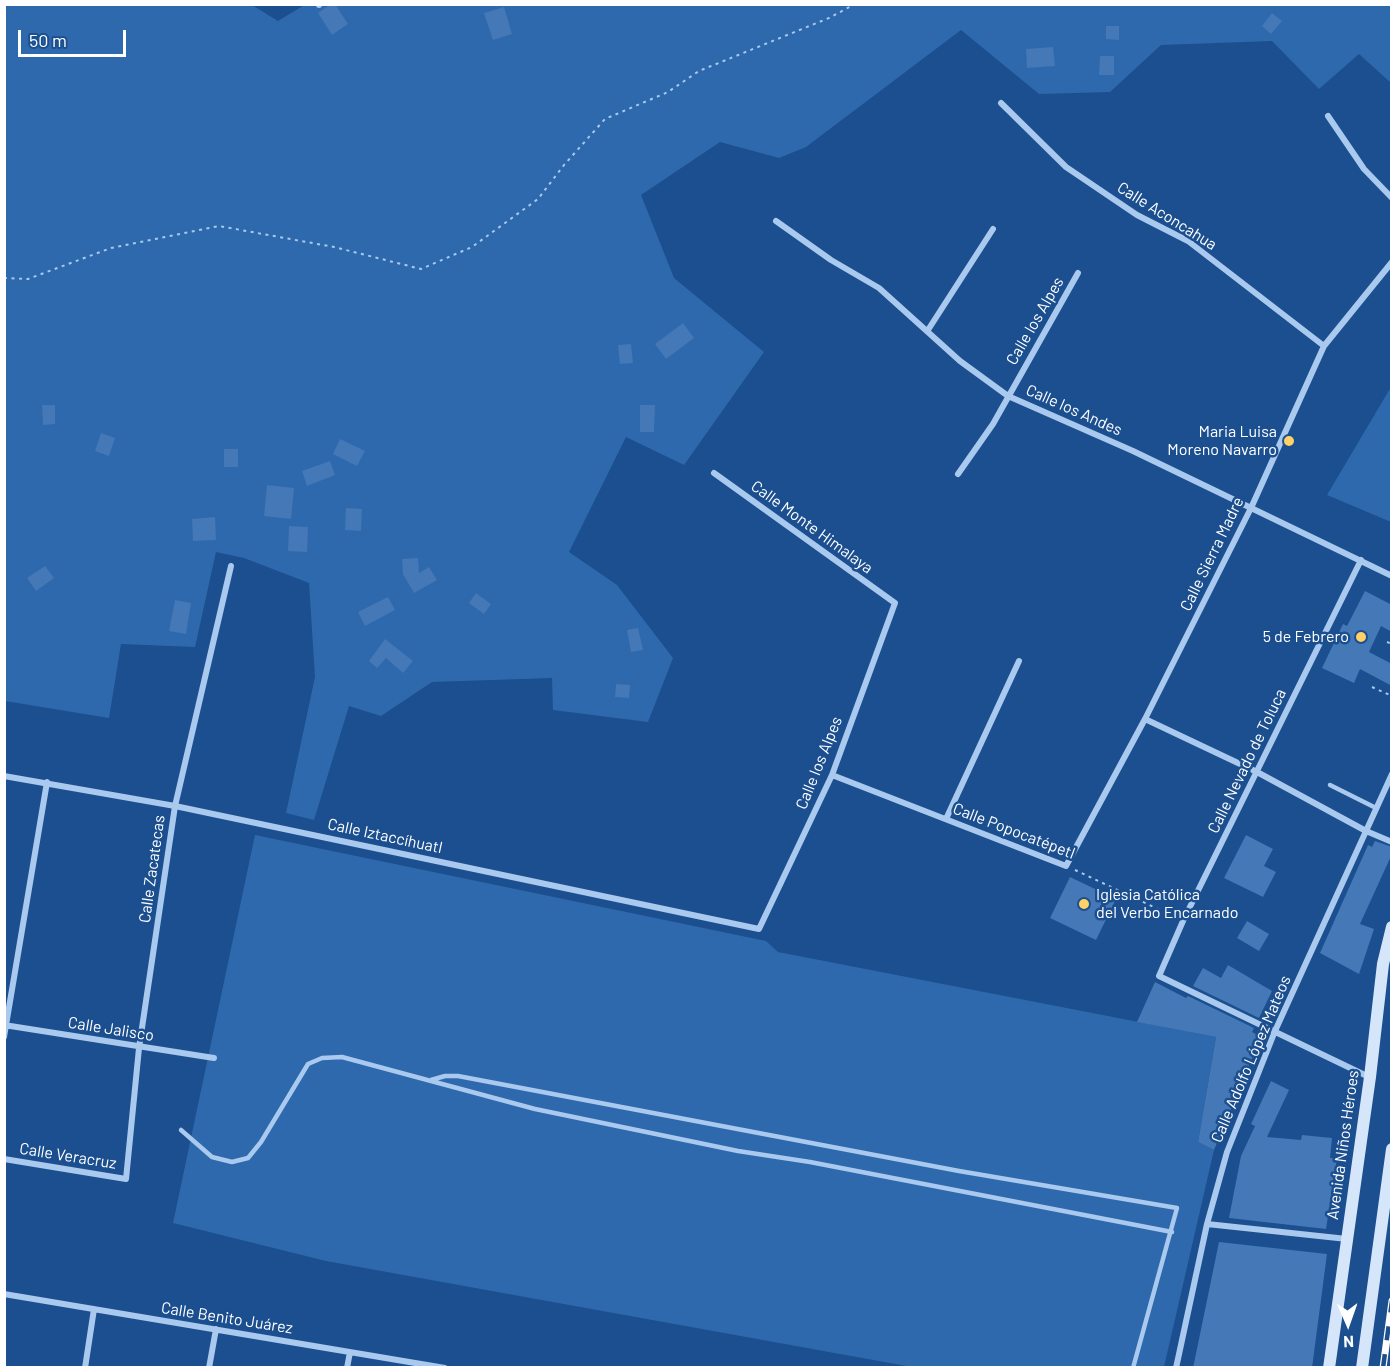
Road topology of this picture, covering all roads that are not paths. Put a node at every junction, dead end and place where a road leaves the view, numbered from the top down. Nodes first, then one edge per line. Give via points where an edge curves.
1 (1001, 103) dead end
2 (1328, 116) dead end
3 (1392, 198) edge
4 (776, 220) dead end
5 (993, 229) dead end
6 (1392, 262) edge
7 (1078, 273) dead end
8 (928, 330) junction
9 (1324, 346) junction
10 (1008, 396) junction
11 (714, 473) dead end
12 (958, 474) dead end
13 (1251, 508) junction
14 (1361, 560) junction
15 (231, 566) dead end
16 (1392, 576) edge
17 (895, 603) joint
18 (1019, 661) dead end
19 (1145, 719) junction
20 (1257, 772) junction
21 (1392, 774) edge
22 (832, 775) junction
23 (4, 776) edge
24 (47, 782) junction
25 (1330, 785) dead end
26 (175, 806) junction
27 (1376, 808) junction
28 (945, 819) junction
29 (1366, 831) junction
30 (1392, 842) edge
31 (1066, 866) joint
32 (1392, 927) edge
33 (759, 928) joint
34 (6, 1025) edge
35 (1275, 1031) junction
36 (4, 1038) edge
37 (139, 1048) junction
38 (214, 1058) dead end
39 (1370, 1077) junction
40 (429, 1081) junction
41 (181, 1130) dead end
42 (1392, 1149) edge
43 (4, 1159) edge
44 (126, 1179) joint
45 (1207, 1224) junction
46 (1172, 1232) junction
47 (1347, 1239) junction
48 (4, 1294) edge
49 (94, 1309) junction
50 (216, 1329) junction
51 (350, 1352) junction
52 (85, 1368) edge
53 (209, 1368) edge
54 (347, 1368) edge
55 (445, 1368) edge
56 (1133, 1368) edge
57 (1176, 1368) edge
58 (1329, 1368) edge
59 (1362, 1368) edge

1 - 9 street, Calle Aconcahua via 1066,167 1137,215 1188,241
2 - 3 street via 1364,169
4 - 8 street, Calle los Andes via 831,260 879,288
5 - 8 street
6 - 9 street, Calle Sierra Madre
7 - 10 street, Calle los Alpes
8 - 10 street, Calle los Andes via 960,361
9 - 13 street, Calle Sierra Madre
10 - 12 street, Calle los Alpes
10 - 13 street, Calle los Andes
11 - 17 street, Calle Monte Himalaya
13 - 14 street, Calle los Andes
13 - 19 street, Calle Sierra Madre
14 - 16 street, Calle los Andes
14 - 20 street, Calle Nevado de Toluca
15 - 26 street, Calle Zacatecas
17 - 22 street, Calle los Alpes
18 - 28 street
19 - 20 street
19 - 31 street, Calle Sierra Madre
20 - 29 street
20 - 35 street, Calle Nevado de Toluca via 1159,976
21 - 27 street, Calle Adolfo López Mateos
22 - 28 street, Calle Popocatépetl
22 - 33 street, Calle los Alpes
23 - 24 street, Calle Iztaccíhuatl
24 - 26 street, Calle Iztaccíhuatl
24 - 34 street
25 - 27 lane
26 - 33 street, Calle Iztaccíhuatl
26 - 37 street, Calle Zacatecas
27 - 29 street, Calle Adolfo López Mateos
28 - 31 street, Calle Popocatépetl
29 - 30 street
29 - 35 street, Calle Adolfo López Mateos
32 - 39 main road, Avenida Niños Héroes via 1383,964
34 - 36 street
34 - 37 street, Calle Jalisco
35 - 39 street
35 - 45 street, Calle Adolfo López Mateos via 1227,1152
37 - 38 street, Calle Jalisco
37 - 44 street, Calle Zacatecas
39 - 47 main road, Avenida Niños Héroes
40 - 41 lane via 342,1057 322,1058 308,1064 248,1158 232,1162 212,1156
40 - 46 lane via 535,1109
40 - 46 lane via 458,1076 1177,1208
42 - 59 main road
43 - 44 street, Calle Veracruz
45 - 47 street
45 - 57 street, Calle Adolfo López Mateos
46 - 56 lane
47 - 58 main road, Avenida Niños Héroes
48 - 49 street, Calle Benito Juárez
49 - 50 street, Calle Benito Juárez
49 - 52 street
50 - 51 street, Calle Benito Juárez
50 - 53 street
51 - 54 street
51 - 55 street, Calle Benito Juárez

